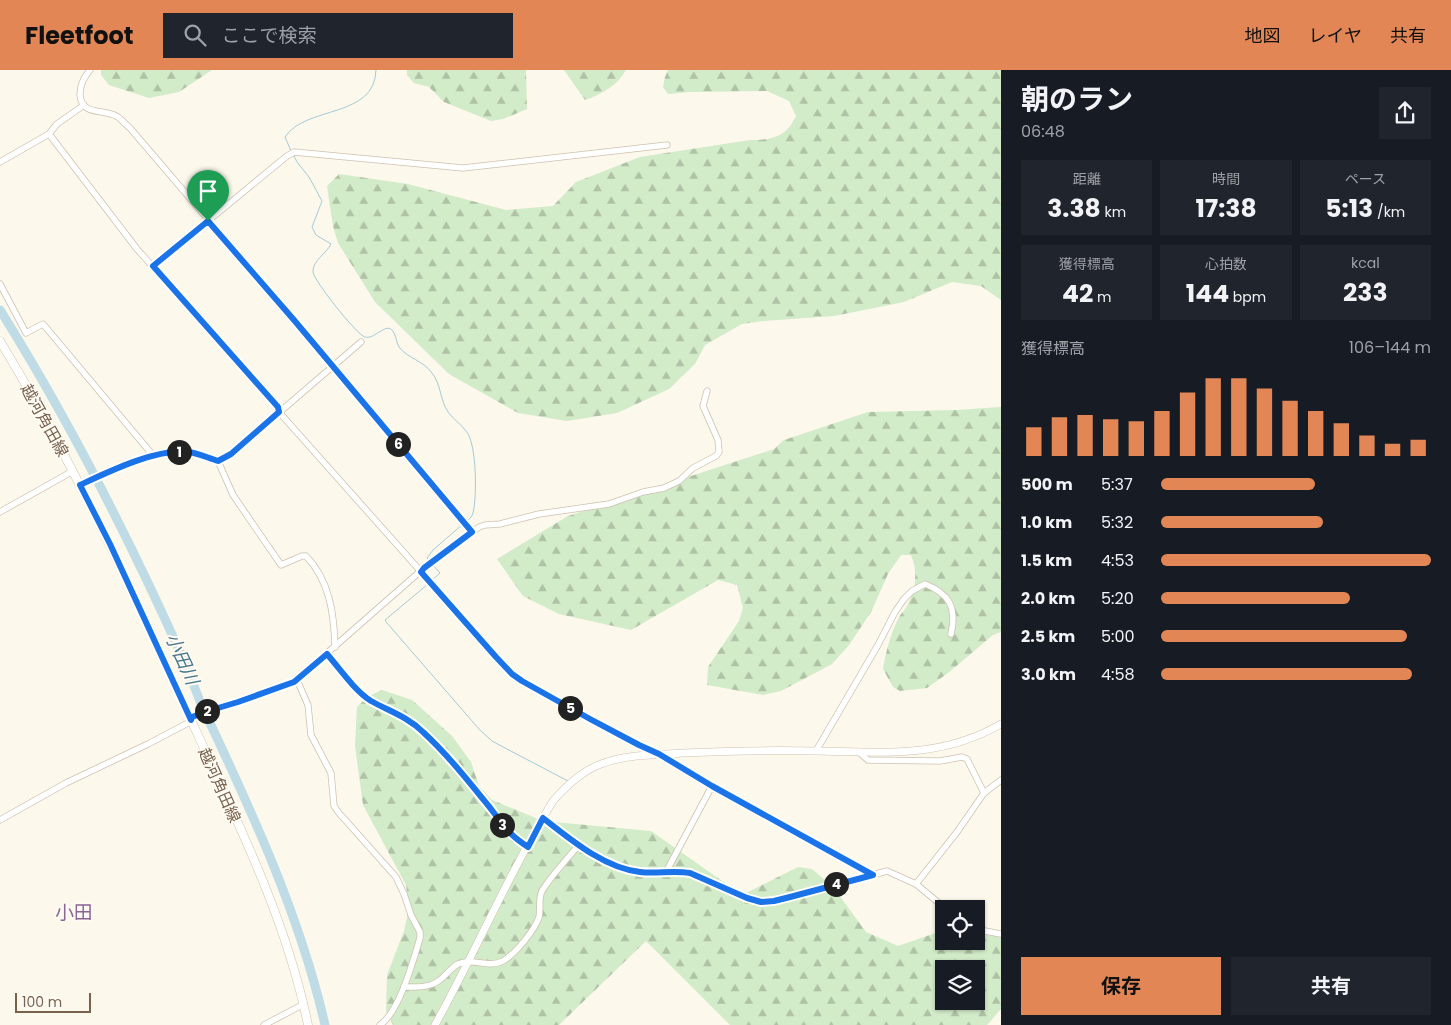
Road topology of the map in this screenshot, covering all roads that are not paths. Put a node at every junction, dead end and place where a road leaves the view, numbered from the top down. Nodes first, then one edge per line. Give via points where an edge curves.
1 (90, 70) edge
2 (84, 105) junction
3 (49, 134) junction
4 (667, 145) dead end
5 (0, 162) edge
6 (208, 221) junction
7 (153, 266) junction
8 (0, 284) edge
9 (0, 341) edge
10 (361, 342) dead end
11 (332, 366) junction
12 (708, 391) dead end
13 (279, 412) junction
14 (152, 457) junction
15 (218, 461) junction
16 (73, 471) junction
17 (80, 485) junction
18 (0, 512) edge
19 (472, 532) junction
20 (421, 572) junction
21 (951, 634) dead end
22 (335, 647) junction
23 (327, 654) junction
24 (297, 680) junction
25 (191, 720) junction
26 (1001, 724) edge
27 (816, 751) junction
28 (860, 753) junction
29 (659, 754) junction
30 (1001, 780) edge
31 (712, 786) junction
32 (984, 793) junction
33 (543, 818) junction
34 (0, 820) edge
35 (578, 846) junction
36 (528, 847) junction
37 (666, 872) junction
38 (873, 875) junction
39 (916, 884) junction
40 (935, 901) edge
41 (985, 931) edge
42 (1001, 934) edge
43 (470, 961) junction
44 (404, 987) junction
45 (304, 1004) junction
46 (264, 1025) edge
47 (308, 1025) edge
48 (380, 1025) edge
49 (435, 1025) edge

1 - 2 street via 80,87 80,99
2 - 3 street via 57,124
2 - 6 street via 118,117 130,128
3 - 5 street
3 - 7 street
4 - 6 street via 463,168 294,152
6 - 7 street
6 - 11 street
7 - 13 street via 249,372
8 - 14 street via 26,333 43,324
9 - 16 main road, 越河角田線
10 - 11 street
11 - 13 street
11 - 19 street
12 - 19 street via 703,406 718,440 719,452 679,481 609,504 526,516 485,525
13 - 15 street via 231,454
13 - 20 street
14 - 15 street via 169,452 187,452
14 - 17 street via 116,468
15 - 22 street via 233,494 281,565 306,556 322,580 334,616
16 - 17 main road, 越河角田線
16 - 18 street
17 - 25 main road, 越河角田線
19 - 20 street
20 - 22 street
20 - 29 street via 512,674
21 - 27 street via 952,605 946,596 925,584 912,591 895,612
22 - 23 street
23 - 24 street
23 - 36 street via 362,694 425,733 506,830
24 - 25 street
24 - 44 street via 308,705 311,735 331,773 334,806 396,877 420,932
25 - 34 street
25 - 45 main road, 越河角田線 via 269,896
26 - 28 street via 982,734 935,748 907,753
27 - 28 street
27 - 29 street
28 - 32 street via 868,760 940,761 962,757 967,759
29 - 31 street
29 - 33 street via 599,764 564,788
30 - 32 street
31 - 37 street
31 - 38 street
32 - 39 street via 958,832
33 - 35 street
33 - 36 street
35 - 37 street via 614,865 631,870
35 - 43 street via 542,892 536,924 512,955 494,964
36 - 43 street via 496,904
37 - 38 street via 690,873 761,902
38 - 39 street via 891,871
39 - 40 street
41 - 42 street
43 - 44 street via 458,964 432,984
43 - 49 street
44 - 48 street via 394,1009
45 - 46 street
45 - 47 main road, 越河角田線

